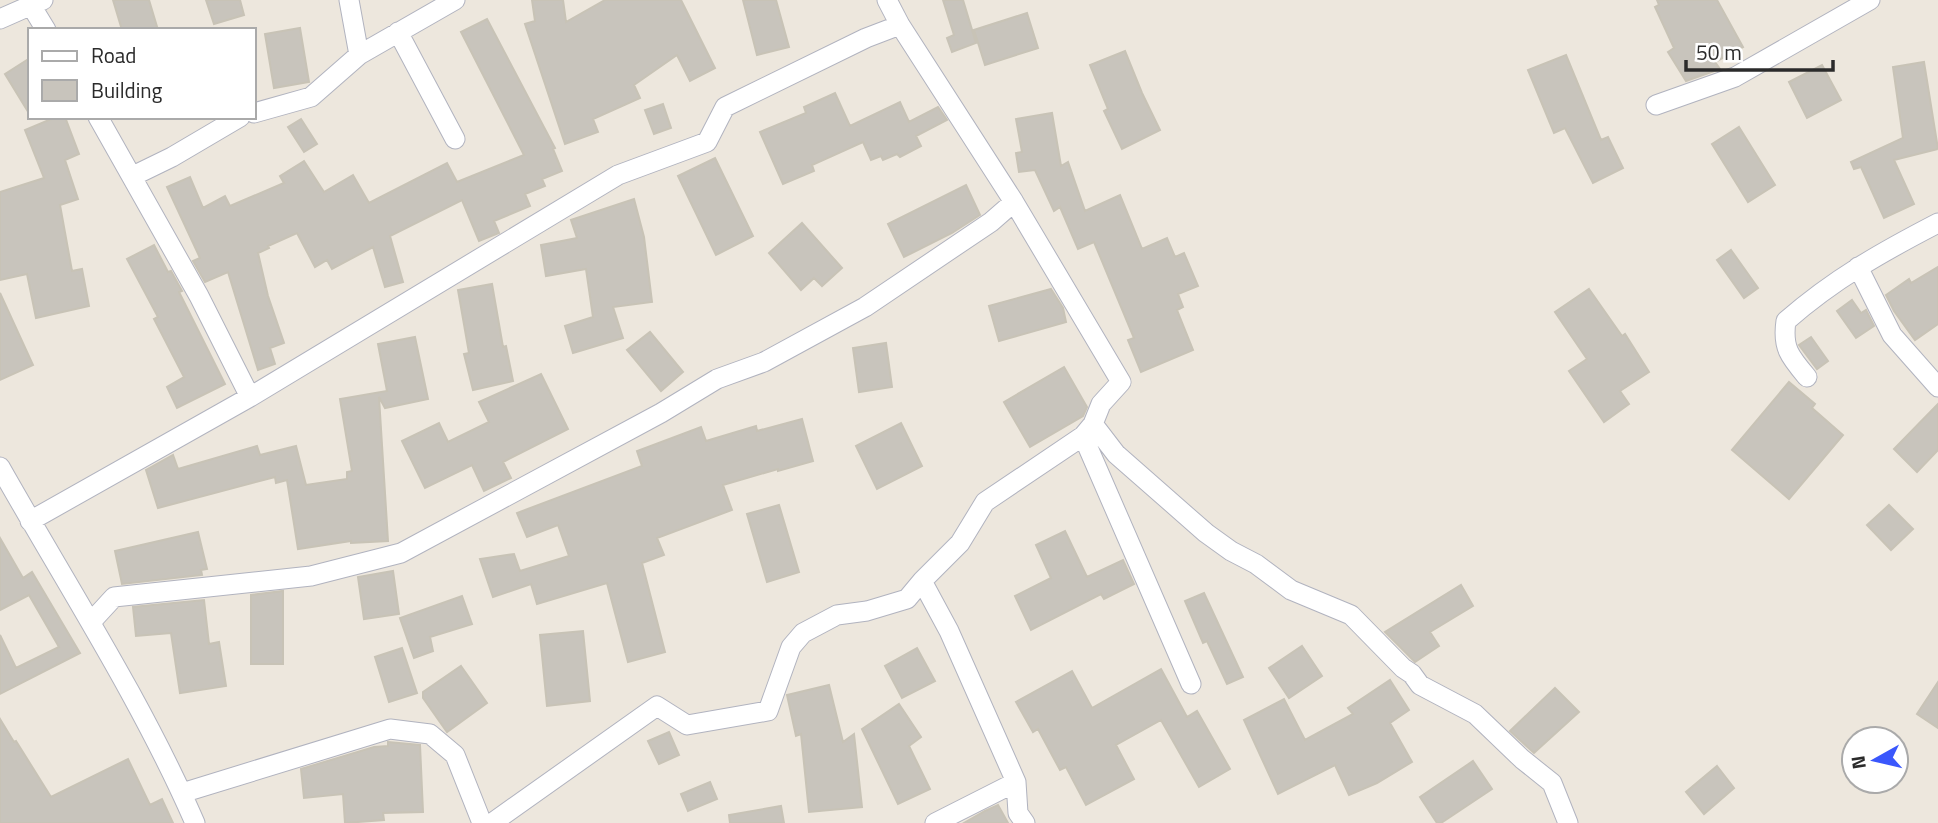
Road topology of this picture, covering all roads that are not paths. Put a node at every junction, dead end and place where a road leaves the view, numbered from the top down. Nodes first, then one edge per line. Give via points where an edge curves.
1 (349, 0) edge
2 (455, 0) edge
3 (887, 0) edge
4 (1870, 0) edge
5 (38, 4) edge
6 (0, 19) edge
7 (900, 25) junction
8 (45, 28) edge
9 (397, 33) junction
10 (359, 55) junction
11 (1656, 106) dead end
12 (256, 112) edge
13 (99, 119) edge
14 (237, 119) edge
15 (455, 139) dead end
16 (133, 176) junction
17 (1014, 202) junction
18 (1938, 223) edge
19 (1858, 267) junction
20 (1807, 377) dead end
21 (1938, 387) edge
22 (250, 397) junction
23 (1088, 430) junction
24 (0, 467) edge
25 (30, 521) junction
26 (922, 581) junction
27 (91, 622) junction
28 (1191, 684) dead end
29 (1016, 782) junction
30 (182, 793) junction
31 (195, 823) edge
32 (482, 823) edge
33 (492, 823) edge
34 (935, 823) edge
35 (1025, 823) edge
36 (1568, 823) edge

1 - 10 street
2 - 9 street
3 - 7 street
4 - 11 street via 1735,77
5 - 6 street
5 - 8 street
7 - 17 street
7 - 22 street via 725,107 707,142 618,175
9 - 10 street
9 - 15 street
10 - 12 street via 311,97
13 - 16 street
14 - 16 street
16 - 22 street
17 - 23 street via 1121,382 1101,404
17 - 27 street via 866,307 764,362 717,379 401,554 311,576 114,597
18 - 19 street
19 - 20 street via 1786,321 1788,356
19 - 21 street via 1892,335
22 - 25 street
23 - 26 street via 985,502 960,543
23 - 28 street
23 - 36 street via 1206,533 1291,590 1351,615 1420,685 1475,714 1552,783
24 - 25 street
25 - 27 street
26 - 29 street
26 - 33 street via 907,599 837,615 803,633 792,647 768,711 687,724 657,706
27 - 30 street
29 - 34 street
29 - 35 street via 1018,813
30 - 31 street
30 - 32 street via 390,729 430,734 455,755

